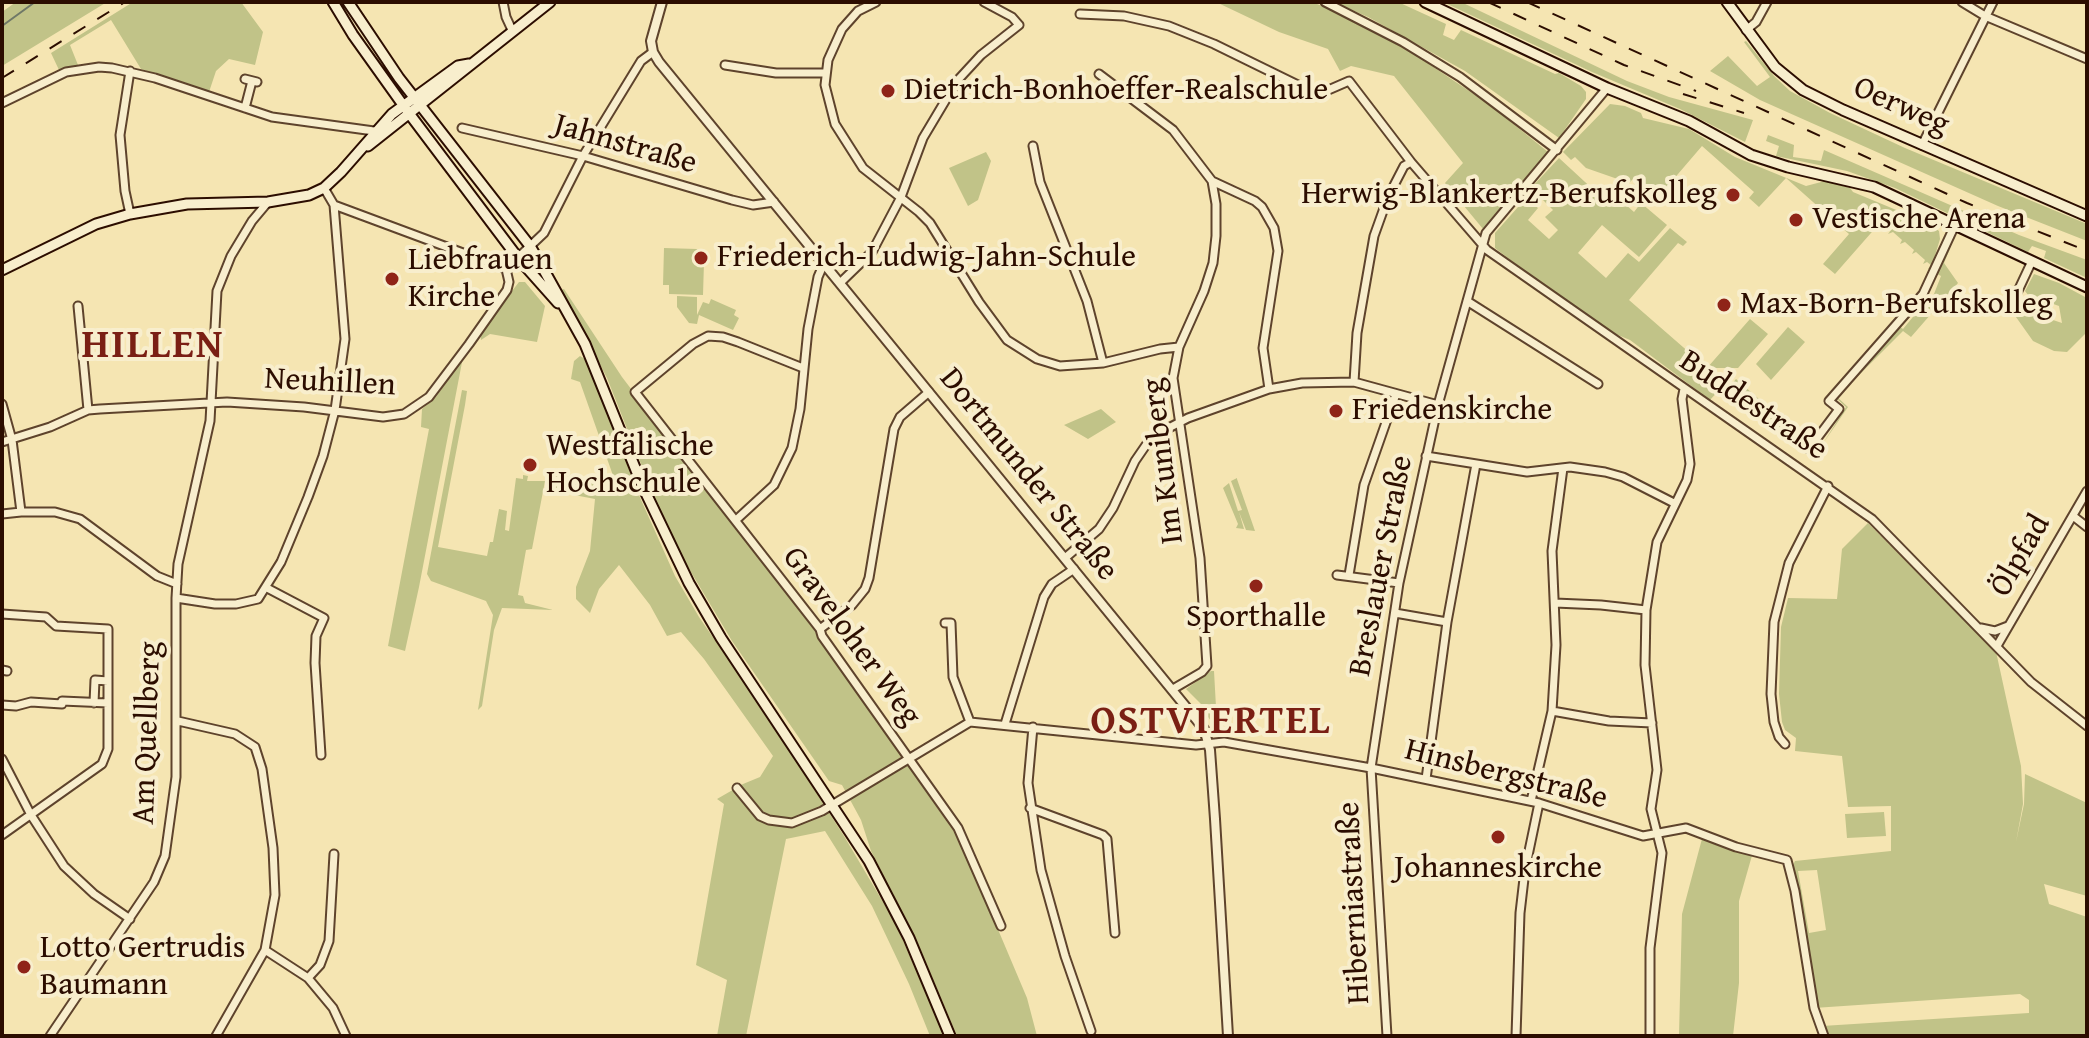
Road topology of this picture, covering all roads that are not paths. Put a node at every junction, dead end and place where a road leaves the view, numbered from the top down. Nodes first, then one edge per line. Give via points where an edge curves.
1 (333, 2) edge
2 (348, 2) edge
3 (503, 2) edge
4 (550, 2) edge
5 (662, 2) edge
6 (876, 2) edge
7 (984, 2) edge
8 (1325, 2) edge
9 (1425, 2) edge
10 (1727, 2) edge
11 (1767, 2) edge
12 (1962, 2) edge
13 (1993, 2) edge
14 (1080, 14) dead end
15 (1985, 16) junction
16 (512, 30) junction
17 (1746, 30) junction
18 (653, 52) junction
19 (2087, 59) edge
20 (725, 65) dead end
21 (130, 71) junction
22 (825, 73) junction
23 (1099, 74) dead end
24 (251, 80) dead end
25 (1607, 88) junction
26 (416, 101) junction
27 (2, 103) edge
28 (245, 108) junction
29 (405, 109) junction
30 (462, 128) dead end
31 (374, 131) junction
32 (1922, 145) junction
33 (1033, 146) dead end
34 (1557, 150) junction
35 (356, 155) junction
36 (583, 156) junction
37 (1411, 162) junction
38 (1212, 181) junction
39 (324, 188) junction
40 (901, 197) junction
41 (268, 202) junction
42 (774, 202) junction
43 (334, 205) junction
44 (130, 214) junction
45 (2087, 216) edge
46 (1955, 225) junction
47 (530, 246) junction
48 (1483, 246) junction
49 (518, 258) junction
50 (2032, 261) junction
51 (824, 263) junction
52 (506, 269) junction
53 (2, 270) edge
54 (840, 283) junction
55 (2087, 287) edge
56 (1467, 301) junction
57 (78, 306) dead end
58 (2009, 310) dead end
59 (571, 318) junction
60 (1179, 347) junction
61 (1103, 363) junction
62 (803, 368) junction
63 (1354, 382) junction
64 (1598, 384) dead end
65 (1269, 389) junction
66 (1684, 389) junction
67 (929, 392) junction
68 (1396, 394) junction
69 (213, 402) junction
70 (2, 404) edge
71 (1438, 405) junction
72 (88, 410) junction
73 (335, 410) junction
74 (1178, 422) junction
75 (12, 440) junction
76 (2, 442) edge
77 (1809, 449) dead end
78 (1426, 456) junction
79 (1476, 464) junction
80 (1563, 468) junction
81 (1828, 486) junction
82 (2087, 491) edge
83 (1674, 503) junction
84 (21, 512) junction
85 (2, 514) edge
86 (2073, 516) junction
87 (736, 520) junction
88 (2087, 527) edge
89 (1065, 558) junction
90 (1074, 569) junction
91 (1337, 575) dead end
92 (1349, 575) junction
93 (1399, 583) junction
94 (177, 584) junction
95 (267, 588) junction
96 (176, 598) junction
97 (1555, 603) junction
98 (1646, 610) junction
99 (1395, 613) junction
100 (2, 614) edge
101 (1447, 622) junction
102 (945, 623) dead end
103 (2009, 626) junction
104 (1979, 627) junction
105 (820, 629) junction
106 (1997, 646) junction
107 (108, 681) junction
108 (1173, 689) junction
109 (94, 703) junction
110 (108, 703) junction
111 (2, 705) edge
112 (1552, 711) junction
113 (178, 721) junction
114 (970, 722) junction
115 (1652, 723) junction
116 (1005, 724) junction
117 (2087, 726) edge
118 (1033, 727) junction
119 (320, 742) junction
120 (307, 743) dead end
121 (1209, 743) junction
122 (1785, 744) dead end
123 (321, 755) dead end
124 (908, 758) junction
125 (2, 759) edge
126 (1371, 768) junction
127 (1426, 779) junction
128 (737, 788) dead end
129 (1535, 802) junction
130 (833, 803) junction
131 (1030, 808) junction
132 (31, 815) junction
133 (1656, 833) junction
134 (2, 835) edge
135 (334, 854) dead end
136 (130, 919) junction
137 (1001, 926) dead end
138 (1115, 933) dead end
139 (265, 950) junction
140 (308, 978) junction
141 (1091, 1031) dead end
142 (50, 1036) edge
143 (216, 1036) edge
144 (346, 1036) edge
145 (950, 1036) edge
146 (1228, 1036) edge
147 (1387, 1036) edge
148 (1516, 1036) edge
149 (1650, 1036) edge
150 (1824, 1036) edge

1 - 29 main road
2 - 26 main road
3 - 16 street
4 - 16 main road
5 - 18 street
6 - 22 street via 858,11 842,29
7 - 40 street via 1019,25 957,81 923,138
8 - 34 street via 1460,77
9 - 25 main road
10 - 17 main road, Oerweg
11 - 17 street
12 - 15 street
13 - 15 street
14 - 37 street, Buddestraße via 1169,26 1310,91 1349,81
15 - 19 street
15 - 32 street
16 - 26 main road
17 - 32 main road, Oerweg via 1794,85
18 - 36 street via 641,61
18 - 42 street, Dortmunder Straße
20 - 22 street
21 - 27 street via 99,67 66,72
21 - 28 street
21 - 44 street via 120,135
22 - 40 street via 826,96 839,134 863,168
23 - 38 street, Im Kuniberg via 1173,130
24 - 28 street
25 - 34 street, Breslauer Straße
25 - 46 main road via 1689,121 1751,155 1874,187
26 - 29 main road
26 - 47 main road
28 - 31 street via 272,117
29 - 31 main road
29 - 35 main road
29 - 49 main road
30 - 36 street, Jahnstraße
31 - 35 main road
32 - 45 main road, Oerweg
33 - 61 street via 1040,182 1087,301
34 - 48 street, Breslauer Straße via 1486,233
35 - 39 main road
36 - 42 street, Jahnstraße via 732,200
36 - 47 street via 549,223
37 - 48 street, Buddestraße
37 - 63 street via 1388,197 1374,236
38 - 60 street, Im Kuniberg via 1216,248
38 - 65 street via 1262,207 1278,241 1263,348
39 - 41 main road
39 - 43 street
40 - 54 street via 872,252
40 - 61 street via 942,239 1007,340 1060,366
41 - 44 main road via 187,204
41 - 69 street via 219,282
42 - 51 street, Dortmunder Straße
43 - 52 street
43 - 73 street via 345,339
44 - 53 main road via 96,224
46 - 50 main road
46 - 77 street via 1923,294 1829,401 1839,409
47 - 49 street
47 - 59 main road
48 - 56 street, Breslauer Straße
48 - 66 street, Buddestraße
49 - 52 street
49 - 59 main road
50 - 55 main road
50 - 58 street
51 - 54 street, Dortmunder Straße
51 - 62 street
52 - 73 street, Neuhillen via 507,290 421,404 383,417
54 - 67 street, Dortmunder Straße
56 - 64 street
56 - 71 street, Breslauer Straße
57 - 72 street
59 - 130 main road via 689,583
60 - 61 street
60 - 74 street, Im Kuniberg via 1173,378
62 - 87 street via 795,434 784,468
62 - 87 street, Graveloher Weg via 708,336 635,392
63 - 65 street
63 - 68 street
65 - 74 street
66 - 81 street, Buddestraße
66 - 83 street via 1690,464
67 - 89 street, Dortmunder Straße
67 - 105 street via 894,429 865,589
68 - 71 street
68 - 92 street via 1364,485
69 - 72 street
69 - 73 street, Neuhillen
69 - 94 street, Am Quellberg via 180,547
70 - 75 street
71 - 78 street, Breslauer Straße
72 - 75 street
73 - 95 street via 308,497
74 - 89 street via 1146,445 1099,529
74 - 108 street, Im Kuniberg via 1206,623 1205,669
75 - 76 street
75 - 84 street
78 - 79 street
78 - 93 street, Breslauer Straße
79 - 80 street via 1527,472
79 - 101 street
80 - 83 street via 1623,477
80 - 97 street via 1552,551
81 - 104 street, Buddestraße via 1872,519
81 - 122 street via 1789,563 1774,622 1771,694 1774,722
82 - 86 street, Ölpfad
83 - 98 street via 1657,542
84 - 85 street
84 - 94 street via 55,512 80,519 134,561
86 - 88 street
86 - 103 street, Ölpfad
87 - 105 street, Graveloher Weg
89 - 90 street, Dortmunder Straße
90 - 108 street, Dortmunder Straße
90 - 116 street via 1052,584 1044,597
91 - 92 street
92 - 93 street
93 - 99 street, Breslauer Straße
94 - 96 street, Am Quellberg
95 - 96 street via 258,599 245,603
95 - 119 street via 324,618 316,636 315,663
96 - 113 street, Am Quellberg
97 - 98 street
97 - 112 street
98 - 115 street
99 - 101 street
99 - 126 street, Breslauer Straße
100 - 107 street via 46,617 56,626 108,629
101 - 127 street
102 - 114 street via 951,623 953,677
103 - 104 street via 1995,631
103 - 106 street, Ölpfad
104 - 106 street, Buddestraße
105 - 124 street, Graveloher Weg
106 - 117 street, Buddestraße via 2031,682
107 - 109 street via 95,680
107 - 110 street
108 - 121 street, Dortmunder Straße via 1201,723
109 - 110 street
109 - 111 street
110 - 132 street via 108,749 102,764
112 - 115 street
112 - 129 street
113 - 136 street, Am Quellberg via 165,856
113 - 139 street via 235,734 260,758 275,875
114 - 116 street, Hinsbergstraße
114 - 124 street
115 - 133 street via 1657,770 1651,809
116 - 118 street, Hinsbergstraße
118 - 121 street, Hinsbergstraße
118 - 131 street
119 - 120 street
119 - 123 street
121 - 126 street, Hinsbergstraße
121 - 146 street, Dortmunder Straße
124 - 130 street
124 - 137 street, Graveloher Weg via 958,828
125 - 132 street
126 - 127 street, Hinsbergstraße
126 - 147 street, Hiberniastraße
127 - 129 street, Hinsbergstraße
128 - 130 street via 760,816 780,823 807,819
129 - 133 street, Hinsbergstraße via 1643,836
129 - 148 street via 1519,923
130 - 145 main road via 902,924
131 - 138 street via 1107,839
131 - 141 street via 1052,913
132 - 134 street
132 - 136 street via 64,866
133 - 149 street via 1662,853 1650,948
133 - 150 street, Hinsbergstraße via 1686,828 1787,860 1814,1008
135 - 140 street via 329,941 320,965
136 - 142 street, Am Quellberg
139 - 140 street
139 - 143 street
140 - 144 street via 333,1008

